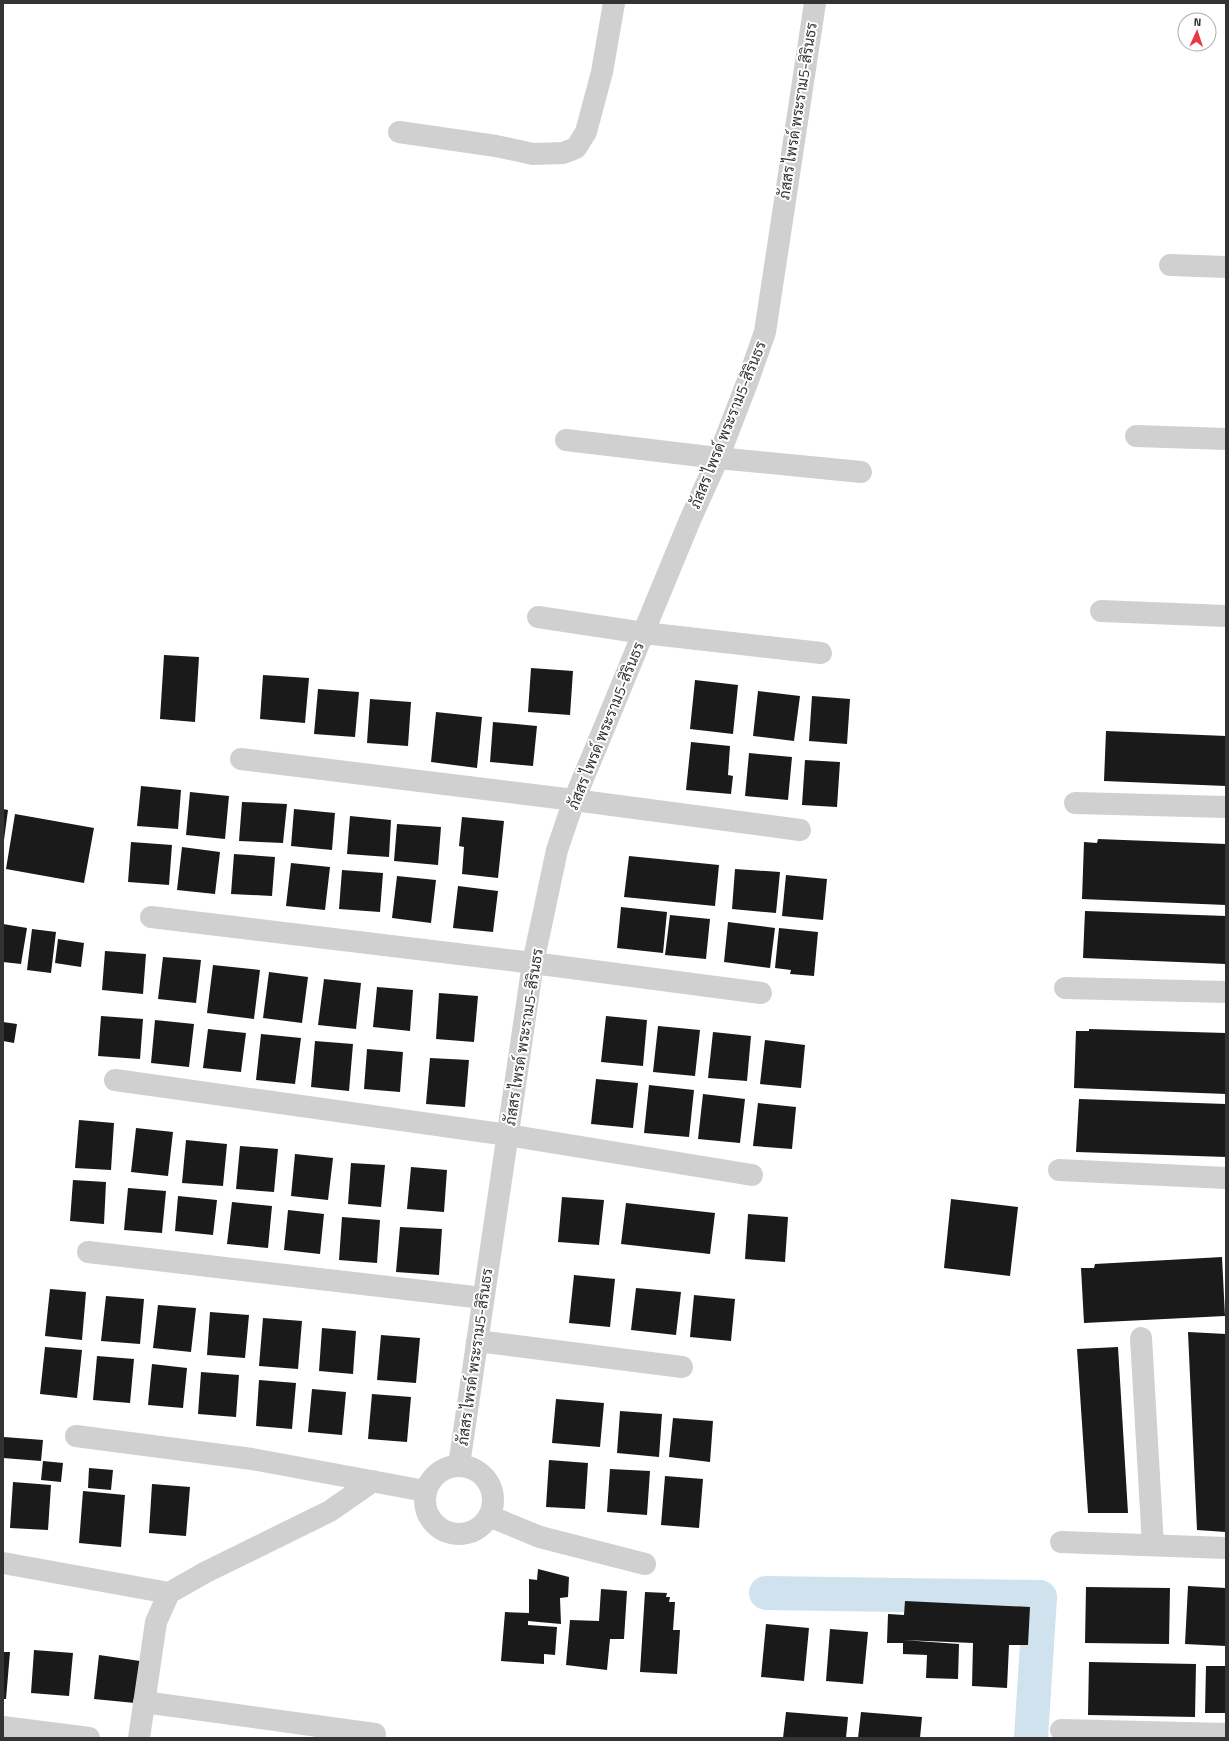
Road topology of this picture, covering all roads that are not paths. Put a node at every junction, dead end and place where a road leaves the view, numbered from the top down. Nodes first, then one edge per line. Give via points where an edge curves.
1 (614, 3) edge
2 (814, 3) edge
3 (399, 132) dead end
4 (1170, 265) dead end
5 (1226, 267) edge
6 (1136, 436) dead end
7 (1226, 439) edge
8 (566, 440) dead end
9 (718, 458) junction
10 (861, 472) dead end
11 (1101, 611) dead end
12 (1226, 616) edge
13 (538, 617) dead end
14 (644, 633) junction
15 (821, 652) dead end
16 (241, 760) dead end
17 (574, 800) junction
18 (1075, 803) dead end
19 (1226, 807) edge
20 (800, 830) dead end
21 (151, 917) dead end
22 (533, 963) junction
23 (1065, 988) dead end
24 (1226, 992) edge
25 (761, 993) dead end
26 (115, 1080) dead end
27 (508, 1135) junction
28 (1059, 1170) dead end
29 (752, 1175) dead end
30 (1226, 1178) edge
31 (88, 1252) dead end
32 (483, 1298) junction
33 (1141, 1338) dead end
34 (477, 1341) junction
35 (682, 1367) dead end
36 (76, 1436) dead end
37 (459, 1465) junction
38 (373, 1481) junction
39 (425, 1491) junction
40 (489, 1516) junction
41 (1061, 1542) dead end
42 (1153, 1545) junction
43 (1226, 1548) edge
44 (3, 1563) edge
45 (645, 1564) dead end
46 (169, 1593) junction
47 (144, 1702) junction
48 (3, 1727) edge
49 (1061, 1730) dead end
50 (375, 1734) dead end
51 (1226, 1734) edge
52 (89, 1738) edge
53 (139, 1738) edge

1 - 3 street via 602,72 586,132 576,148 562,153 533,154
2 - 9 street, ภัสสร ไพรด์ พระราม5-สิรินธร via 765,332
4 - 5 street
6 - 7 street
8 - 9 street
9 - 10 street
9 - 14 street, ภัสสร ไพรด์ พระราม5-สิรินธร
11 - 12 street
13 - 14 street
14 - 15 street
14 - 17 street, ภัสสร ไพรด์ พระราม5-สิรินธร
16 - 17 street
17 - 20 street
17 - 22 street, ภัสสร ไพรด์ พระราม5-สิรินธร via 558,850
18 - 19 street
21 - 22 street
22 - 25 street
22 - 27 street, ภัสสร ไพรด์ พระราม5-สิรินธร
23 - 24 street
26 - 27 street
27 - 29 street
27 - 32 street, ภัสสร ไพรด์ พระราม5-สิรินธร
28 - 30 street
31 - 32 street
32 - 34 street, ภัสสร ไพรด์ พระราม5-สิรินธร
33 - 42 street
34 - 35 street
34 - 37 street, ภัสสร ไพรด์ พระราม5-สิรินธร
36 - 38 street via 252,1459
37 - 39 street via 438,1472
37 - 40 street via 473,1468 485,1477 492,1489 493,1503
38 - 39 street
38 - 46 street via 330,1511
39 - 40 street via 425,1508 432,1522 446,1532 462,1534 478,1528
40 - 45 street via 540,1537
41 - 42 street
42 - 43 street
44 - 46 street
46 - 47 street via 156,1622
47 - 50 street
47 - 53 street
48 - 52 street
49 - 51 street

